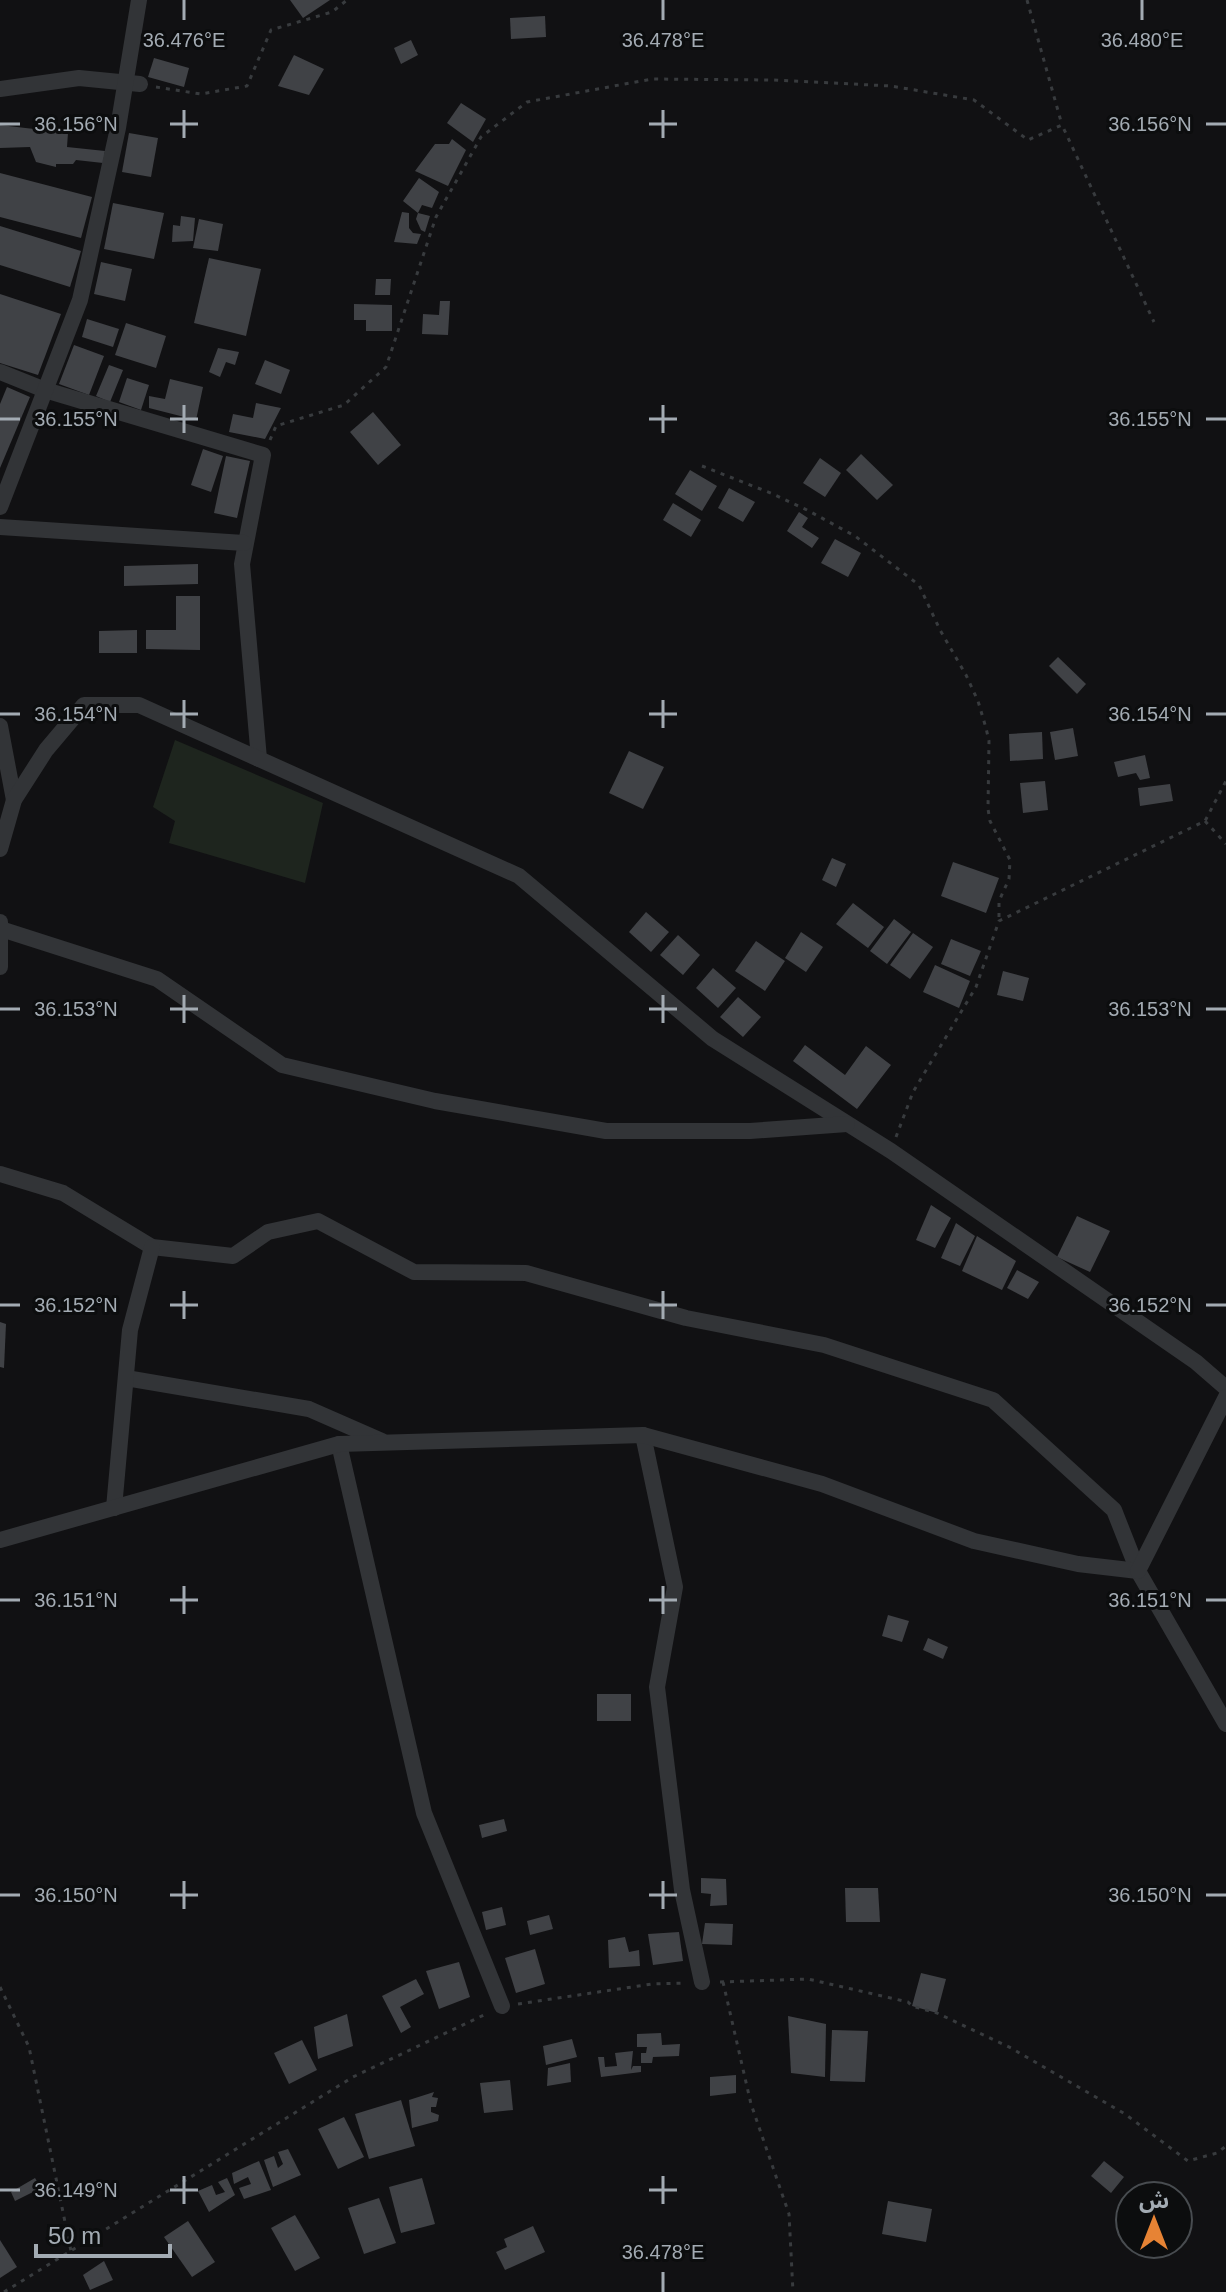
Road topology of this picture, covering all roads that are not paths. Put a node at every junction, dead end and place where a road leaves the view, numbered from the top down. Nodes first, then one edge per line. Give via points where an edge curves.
1 (139, 0) edge
2 (133, 84) junction
3 (0, 89) edge
4 (0, 372) edge
5 (45, 390) junction
6 (5, 477) edge
7 (0, 507) edge
8 (0, 527) edge
9 (244, 543) junction
10 (0, 726) edge
11 (259, 759) junction
12 (14, 800) junction
13 (0, 849) edge
14 (0, 920) edge
15 (1, 929) edge
16 (0, 967) edge
17 (847, 1124) junction
18 (0, 1174) edge
19 (152, 1247) junction
20 (126, 1378) junction
21 (1226, 1388) edge
22 (1226, 1397) edge
23 (643, 1435) junction
24 (387, 1443) junction
25 (339, 1444) junction
26 (114, 1508) junction
27 (0, 1540) edge
28 (1138, 1571) junction
29 (1226, 1724) edge
30 (702, 1982) road end
31 (502, 2006) road end

1 - 2 street
2 - 3 street via 79,78
2 - 5 street via 118,128 80,300
4 - 5 street
5 - 6 street
5 - 9 street via 263,455
6 - 7 street
8 - 9 street
9 - 11 street
10 - 12 street
11 - 12 street via 139,705 84,705
11 - 17 street via 519,876 713,1039
12 - 13 street
14 - 15 street
15 - 16 street
15 - 17 street via 157,979 282,1065 420,1097 606,1131 750,1131
17 - 21 street via 1196,1362
18 - 19 street via 63,1193
19 - 20 street via 130,1330
19 - 28 street via 233,1256 268,1232 318,1221 414,1272 526,1273 686,1318 824,1345 993,1400 1114,1510
20 - 24 street via 309,1409
20 - 26 street
22 - 28 street
23 - 24 street
23 - 28 street via 822,1484 974,1541
23 - 30 street via 675,1587 657,1687 682,1890
24 - 25 street
25 - 26 street
25 - 31 street via 424,1813
26 - 27 street
28 - 29 street

